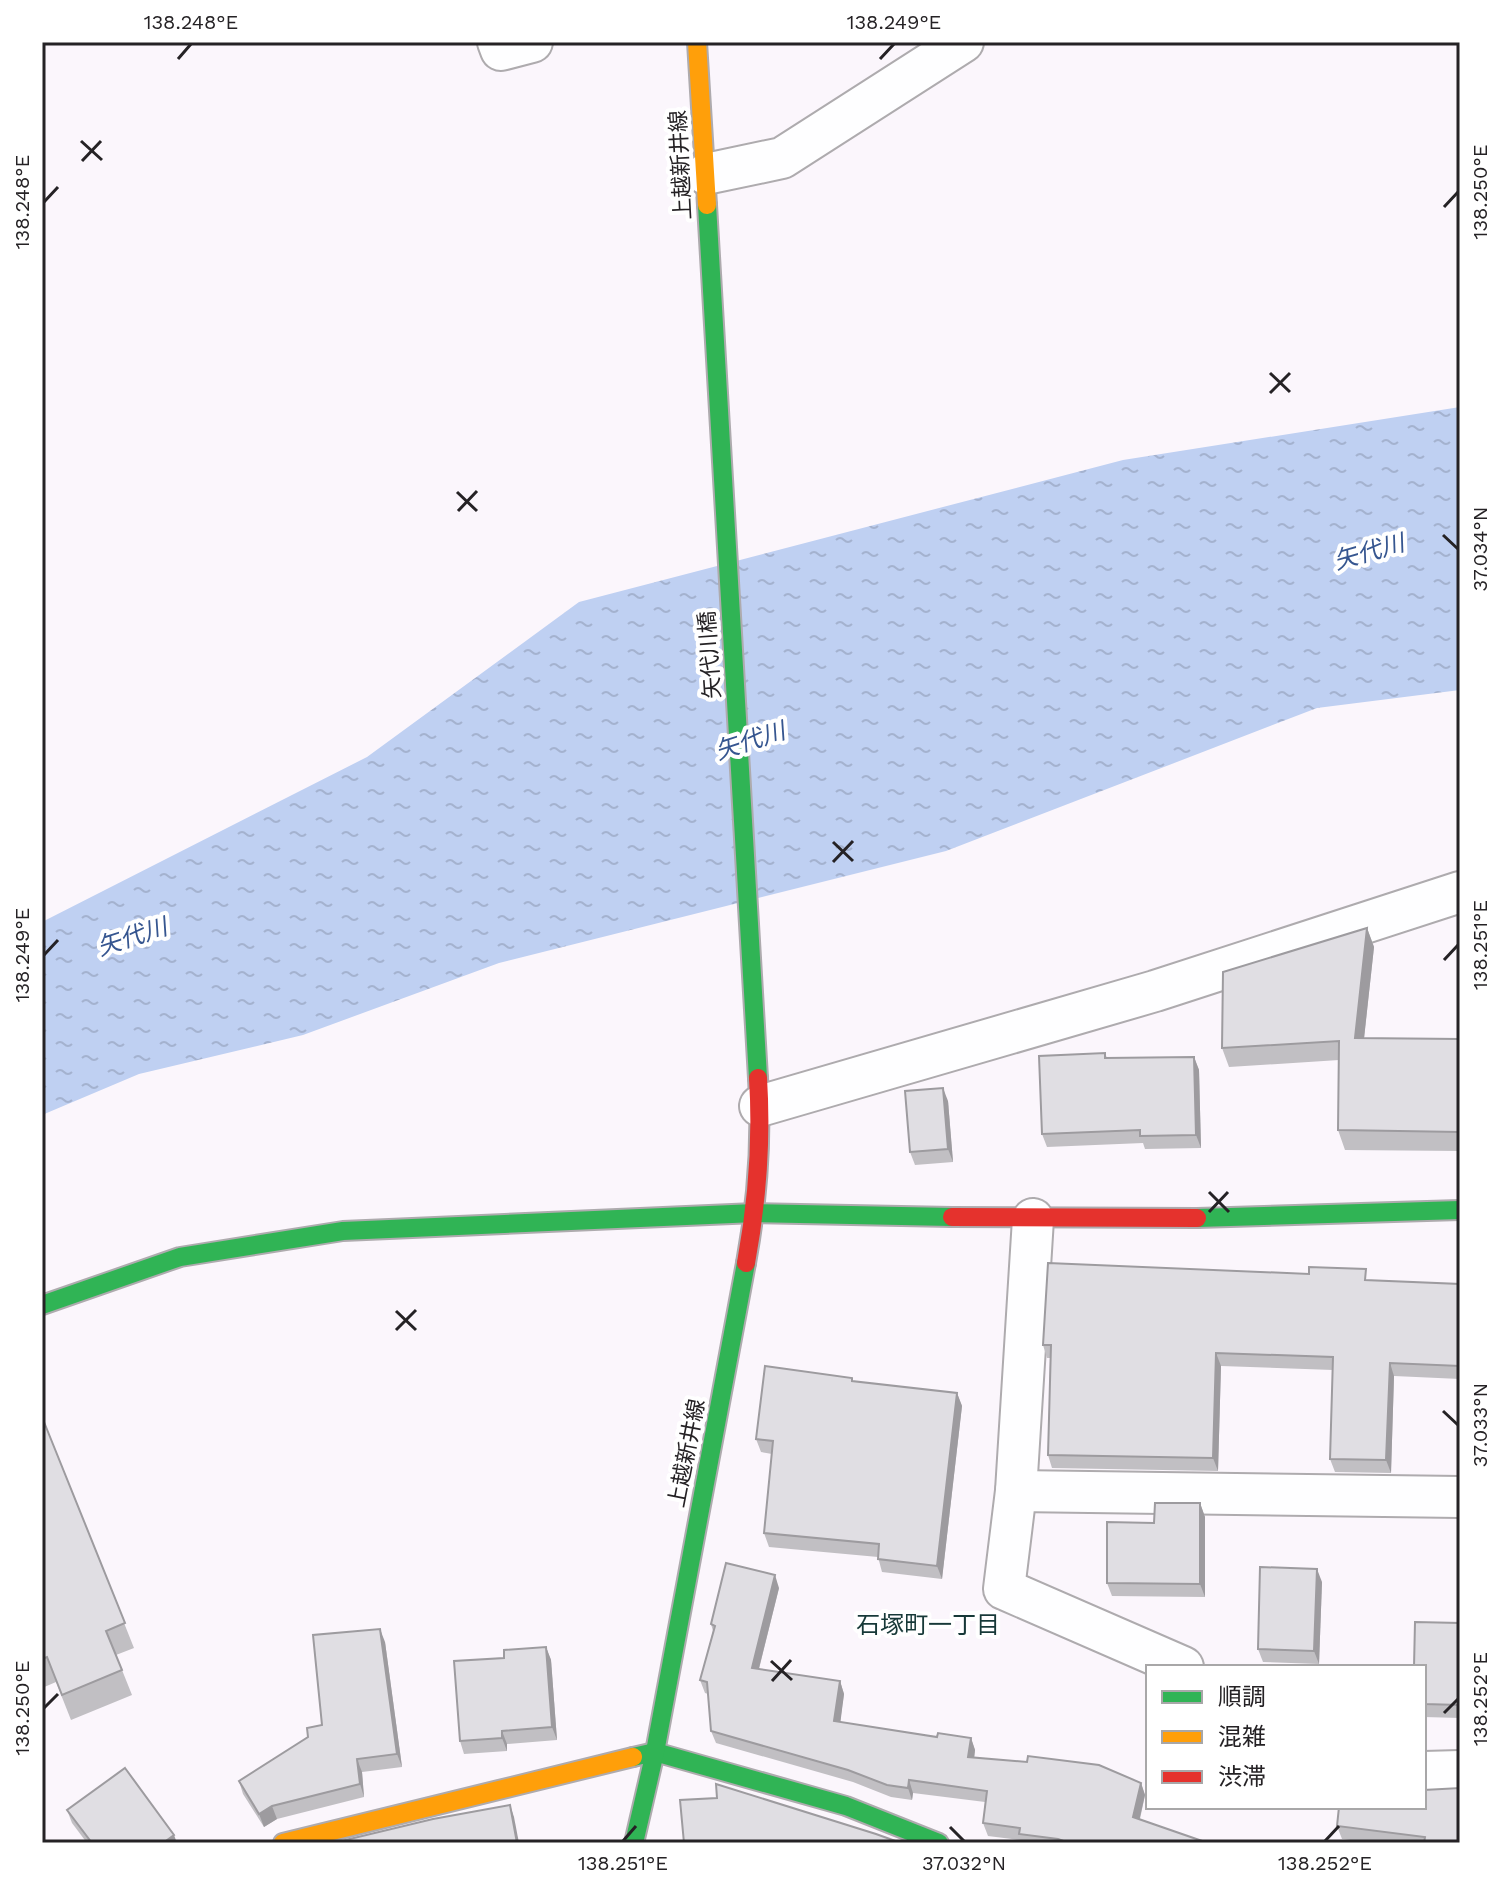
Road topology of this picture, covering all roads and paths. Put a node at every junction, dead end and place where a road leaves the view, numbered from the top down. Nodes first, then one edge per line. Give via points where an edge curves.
1 (498, 42) edge
2 (532, 42) edge
3 (697, 42) edge
4 (963, 42) edge
5 (706, 174) junction
6 (710, 285) joint
7 (1460, 892) edge
8 (760, 1088) junction
9 (1460, 1210) edge
10 (755, 1213) junction
11 (1033, 1219) junction
12 (42, 1305) edge
13 (1016, 1491) junction
14 (1460, 1497) edge
15 (1178, 1665) edge
16 (655, 1752) junction
17 (1460, 1771) edge
18 (1426, 1772) edge
19 (283, 1843) edge
20 (634, 1843) edge
21 (939, 1843) edge

1 - 2 street via 501,50
3 - 5 street, 上越新井線
4 - 5 street via 782,158
5 - 6 street, 上越新井線
6 - 8 street, 矢代川橋
7 - 8 street via 1155,991
8 - 10 street, 上越新井線
9 - 11 street
10 - 11 street
10 - 12 street via 343,1231 180,1257
10 - 16 street, 上越新井線
11 - 13 street
13 - 14 street
13 - 15 street via 1004,1589
16 - 19 street
16 - 20 street, 上越新井線
16 - 21 street via 846,1806
17 - 18 street

